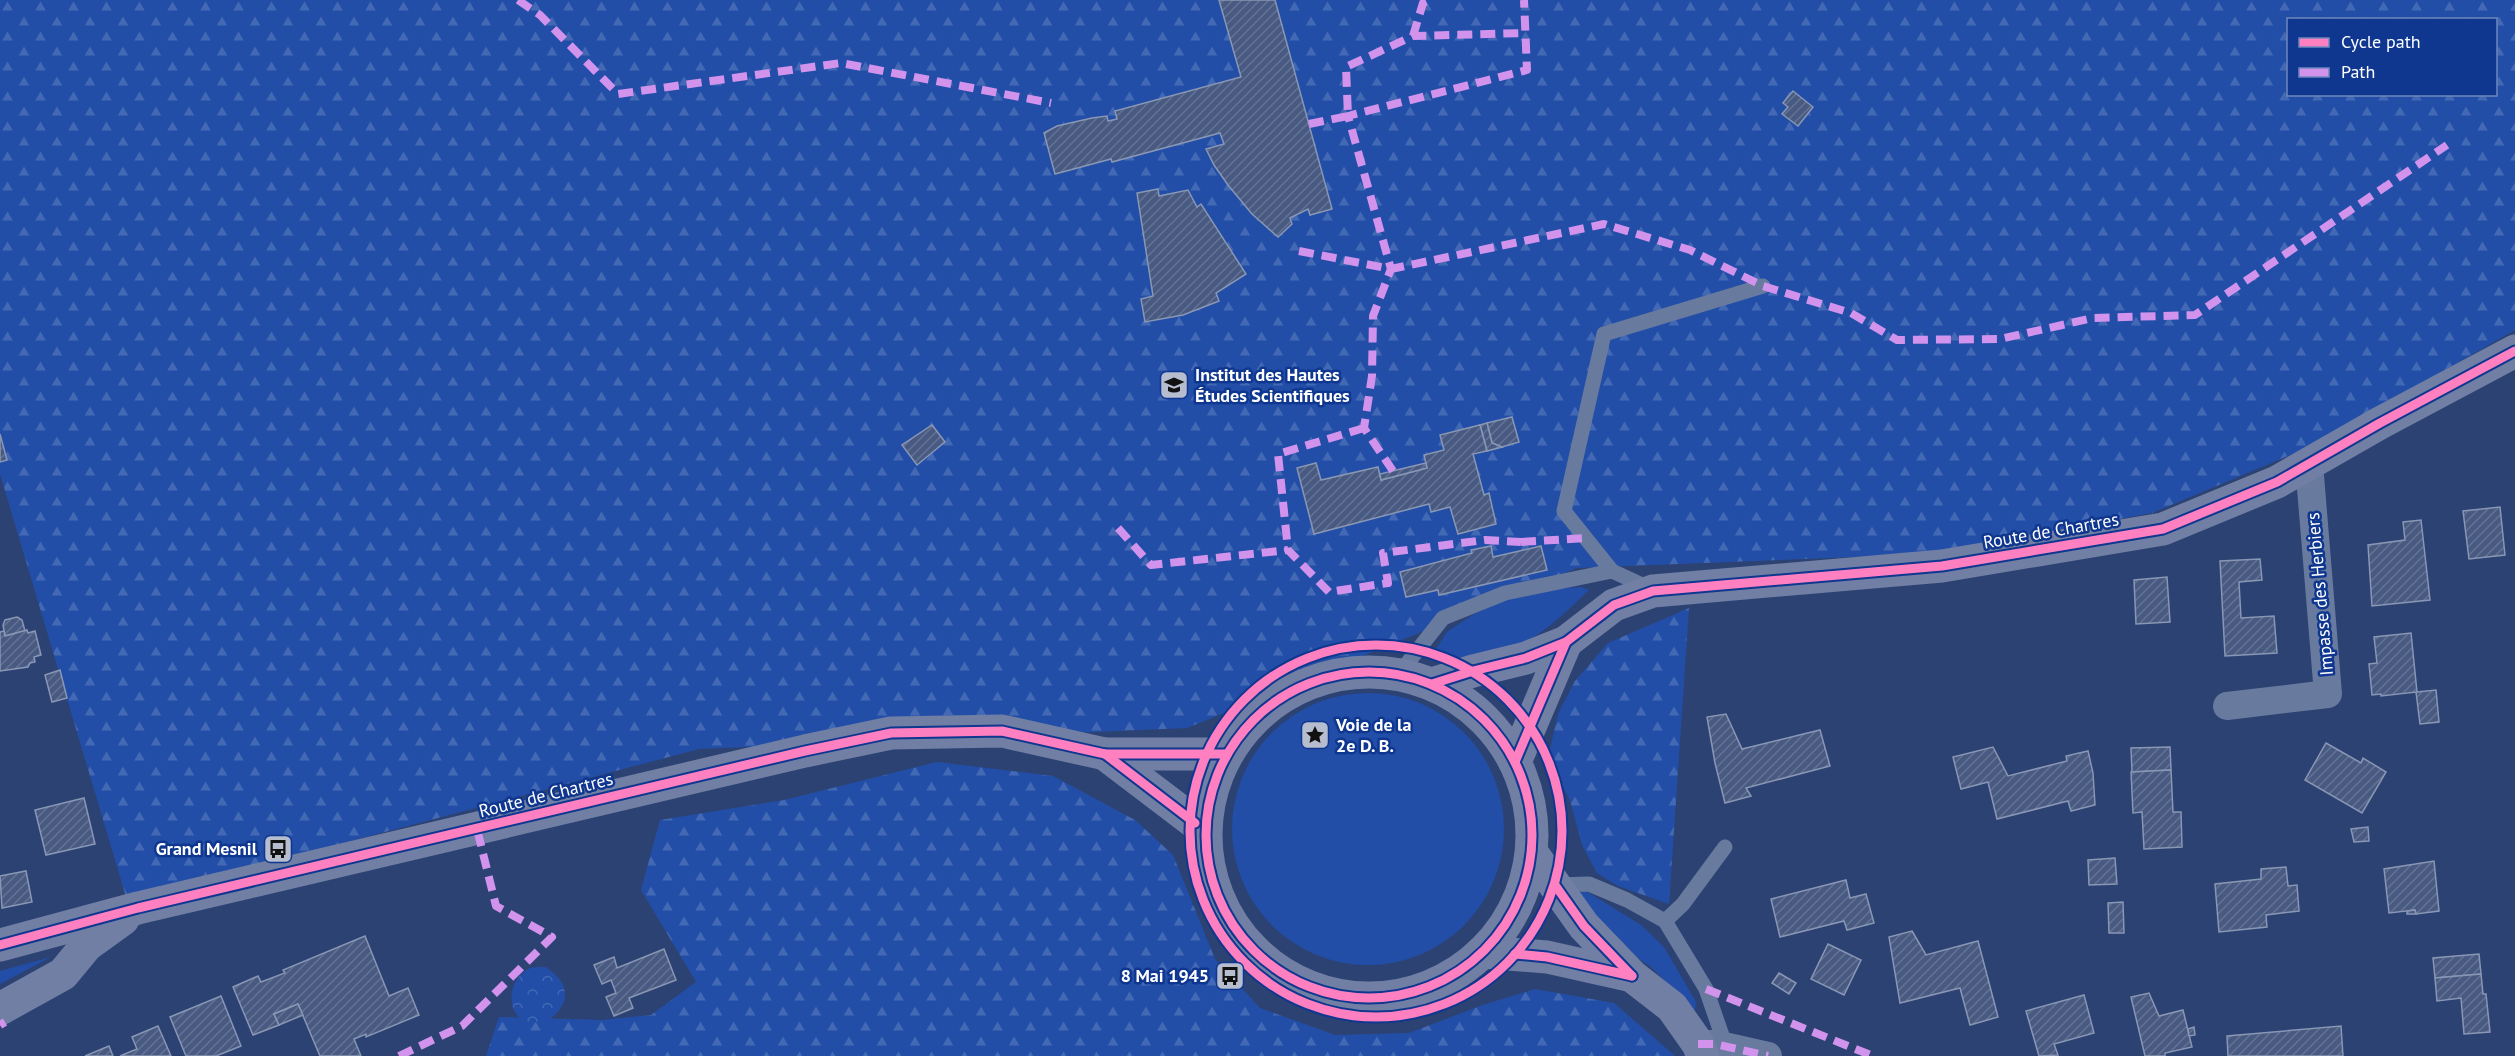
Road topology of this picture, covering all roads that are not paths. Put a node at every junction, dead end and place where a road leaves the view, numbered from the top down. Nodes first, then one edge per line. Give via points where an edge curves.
1 (1762, 286) dead end
2 (2515, 351) edge
3 (2309, 464) junction
4 (1612, 571) junction
5 (1653, 591) junction
6 (1566, 642) junction
7 (1398, 675) junction
8 (1432, 684) junction
9 (2227, 706) dead end
10 (1105, 754) junction
11 (1227, 754) junction
12 (1515, 762) junction
13 (1205, 831) junction
14 (1725, 847) dead end
15 (1532, 853) junction
16 (1555, 885) junction
17 (138, 908) junction
18 (1665, 921) junction
19 (0, 945) edge
20 (1484, 952) junction
21 (1632, 976) junction
22 (0, 1009) edge
23 (1709, 1049) edge
24 (1768, 1056) edge

1 - 4 lane via 1604,334 1564,511
2 - 3 main road, Route de Chartres
3 - 5 main road, Route de Chartres via 2277,482 2163,529 1942,566
3 - 9 street, Impasse des Herbiers via 2328,694
4 - 5 lane
4 - 7 lane via 1505,593 1443,618
5 - 6 main road, Route de Chartres via 1614,605
6 - 8 main road, Route de Chartres via 1526,658
6 - 12 main road, Route de Chartres
7 - 8 main road
7 - 11 main road via 1348,673 1300,687 1258,715
8 - 12 main road via 1466,704 1494,729
10 - 11 main road, Route de Chartres
10 - 13 main road, Route de Chartres
10 - 17 main road, Route de Chartres via 1002,731 891,734
11 - 13 main road via 1211,791
12 - 15 main road via 1530,806
13 - 20 main road via 1209,873 1224,913 1250,948 1284,975 1323,992 1366,999 1409,994 1449,978
14 - 18 lane via 1683,904
15 - 16 main road
15 - 20 main road via 1516,906
16 - 18 lane via 1589,884
16 - 21 main road via 1584,926
17 - 19 main road, Route de Chartres
17 - 22 main road via 87,945 63,974
18 - 23 lane via 1706,989
20 - 21 main road via 1547,957
21 - 23 main road via 1672,1007
23 - 24 street

